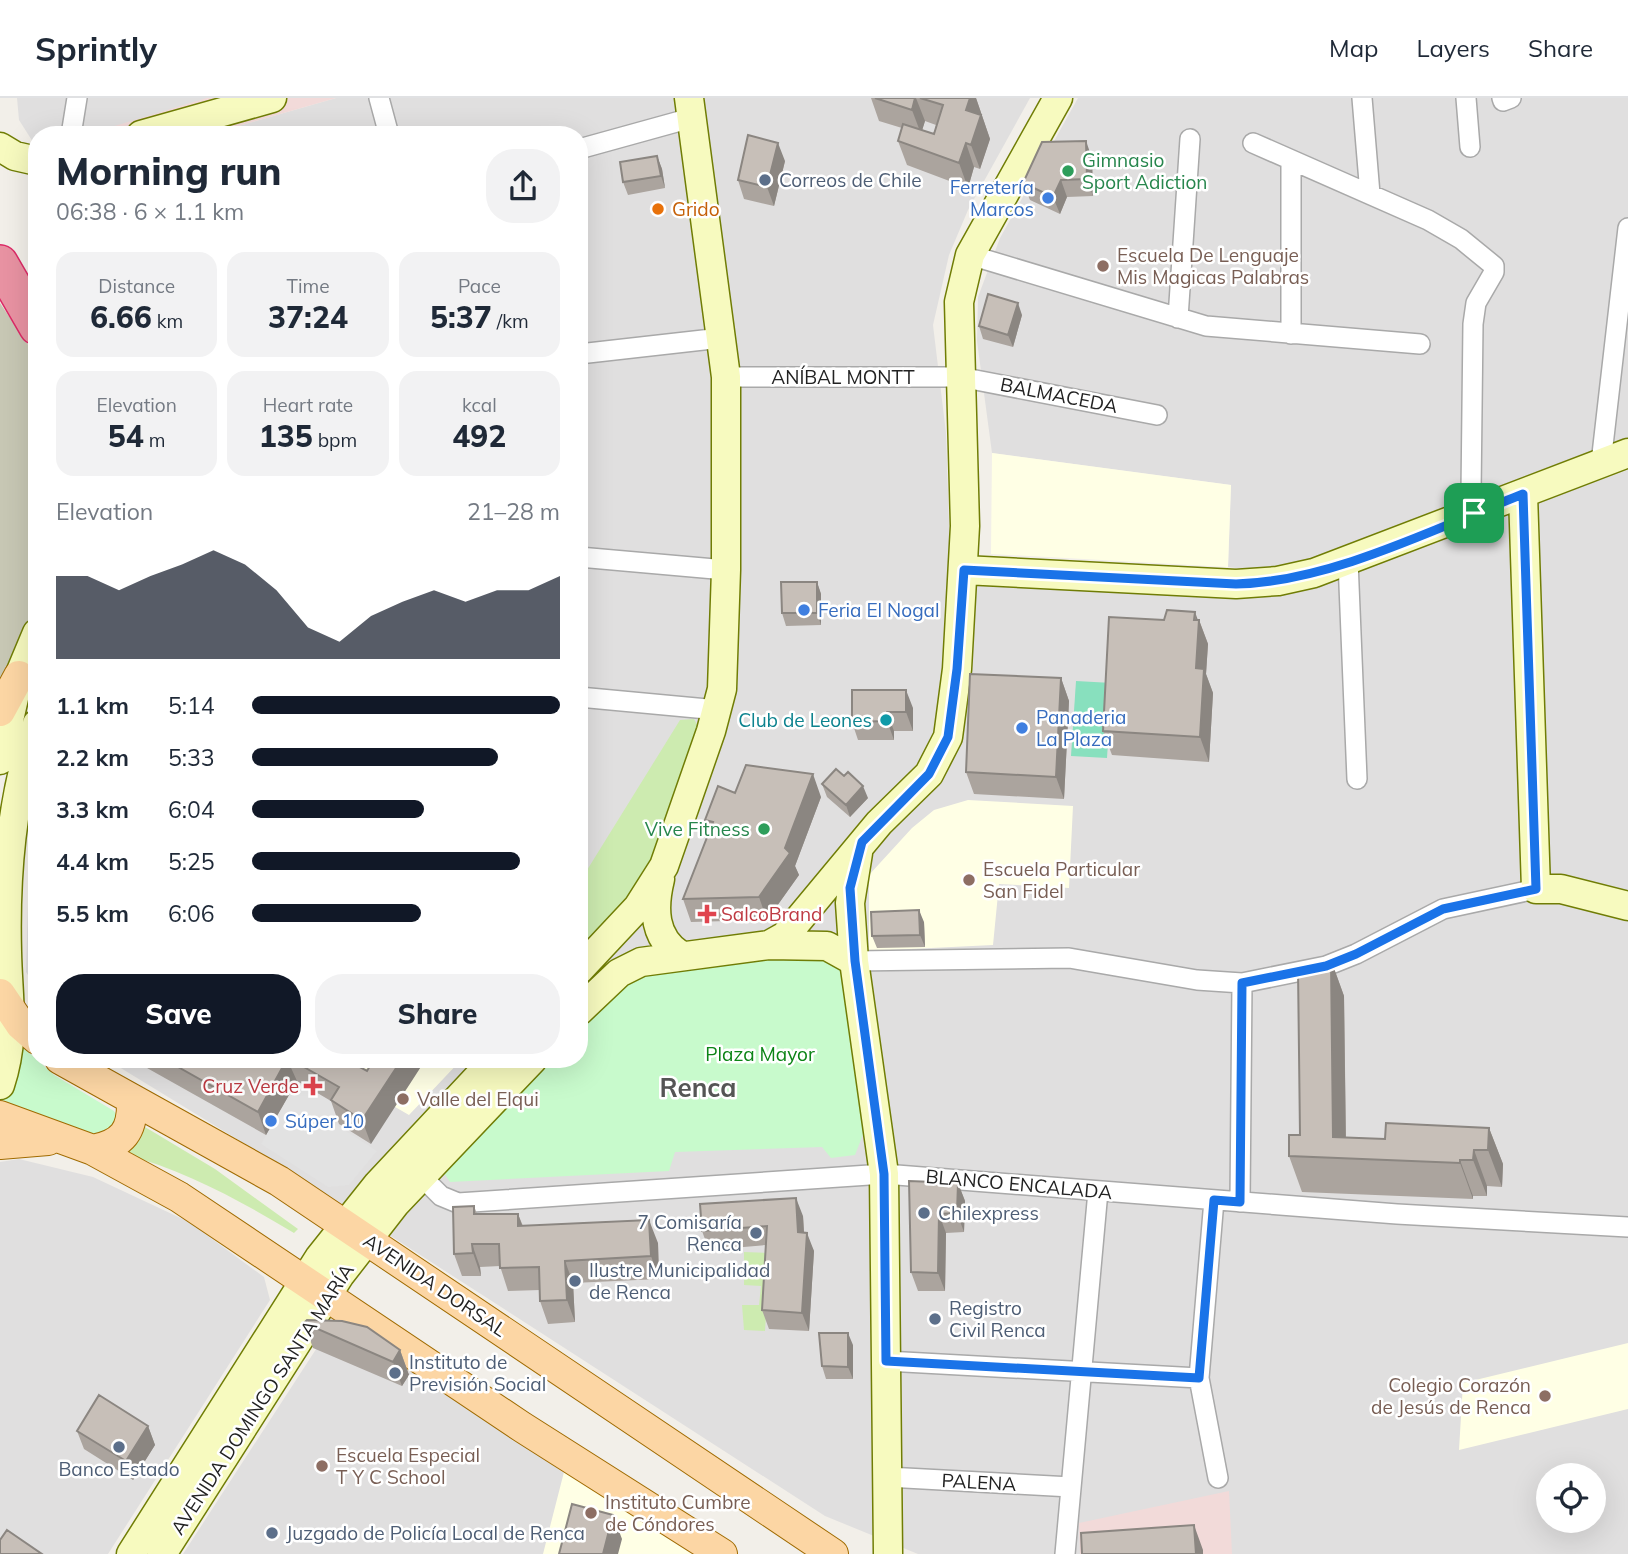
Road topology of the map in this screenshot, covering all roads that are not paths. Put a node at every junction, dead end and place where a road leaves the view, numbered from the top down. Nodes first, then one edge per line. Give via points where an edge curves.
1 (77, 98) edge
2 (272, 98) edge
3 (379, 98) edge
4 (1058, 98) edge
5 (1362, 98) edge
6 (1466, 98) edge
7 (690, 108) edge
8 (72, 126) edge
9 (173, 126) edge
10 (387, 126) edge
11 (1190, 139) dead end
12 (1253, 143) dead end
13 (0, 146) edge
14 (588, 146) edge
15 (1470, 147) dead end
16 (28, 159) edge
17 (1291, 160) junction
18 (1370, 194) junction
19 (1627, 238) edge
20 (970, 255) junction
21 (0, 263) edge
22 (28, 311) edge
23 (1178, 318) junction
24 (1291, 334) junction
25 (721, 338) junction
26 (1420, 344) dead end
27 (588, 353) edge
28 (726, 377) junction
29 (960, 377) junction
30 (1157, 415) dead end
31 (1628, 453) edge
32 (1601, 463) junction
33 (1523, 494) junction
34 (1474, 513) junction
35 (588, 558) edge
36 (1348, 561) junction
37 (726, 570) junction
38 (964, 570) junction
39 (28, 654) edge
40 (19, 676) junction
41 (588, 698) edge
42 (718, 710) junction
43 (0, 711) edge
44 (28, 755) edge
45 (0, 760) edge
46 (1357, 779) dead end
47 (862, 842) junction
48 (664, 866) junction
49 (1536, 889) junction
50 (1628, 906) edge
51 (769, 945) junction
52 (680, 955) junction
53 (588, 960) edge
54 (855, 961) junction
55 (1242, 983) junction
56 (588, 1002) edge
57 (6, 1003) edge
58 (28, 1031) edge
59 (76, 1068) edge
60 (488, 1068) edge
61 (524, 1068) edge
62 (0, 1085) edge
63 (132, 1100) junction
64 (0, 1116) edge
65 (62, 1139) junction
66 (0, 1144) edge
67 (93, 1150) junction
68 (884, 1174) junction
69 (421, 1176) junction
70 (1098, 1191) junction
71 (1214, 1200) junction
72 (1240, 1202) junction
73 (1628, 1227) edge
74 (355, 1232) junction
75 (316, 1289) junction
76 (886, 1361) junction
77 (1082, 1371) junction
78 (1199, 1378) junction
79 (887, 1477) junction
80 (1218, 1478) dead end
81 (1071, 1487) junction
82 (131, 1554) edge
83 (162, 1554) edge
84 (722, 1554) edge
85 (833, 1554) edge
86 (888, 1554) edge
87 (1065, 1554) edge

1 - 8 street
2 - 9 main road
3 - 10 street
4 - 20 main road
5 - 18 street
6 - 15 street
7 - 14 street
7 - 25 main road
11 - 23 street
12 - 17 street
13 - 16 main road
17 - 18 street
17 - 24 street
18 - 34 street via 1428,220 1477,251 1495,269 1480,294 1473,324
19 - 32 street
20 - 23 street
20 - 29 main road via 958,319
21 - 22 highway
23 - 24 street via 1238,331
24 - 26 street
25 - 27 street
25 - 28 main road
28 - 29 street, ANÍBAL MONTT
28 - 37 main road
29 - 30 street, BALMACEDA
29 - 38 main road
31 - 32 main road
32 - 33 main road
33 - 34 main road
33 - 49 main road
34 - 36 main road
35 - 37 street
36 - 38 main road via 1296,578 1257,583
36 - 46 street
37 - 42 main road via 724,671
38 - 47 main road via 953,702 943,749 929,774
39 - 40 main road
40 - 43 main road
40 - 45 main road
41 - 42 street
42 - 48 main road
44 - 57 main road via 10,853
47 - 51 main road via 794,927
47 - 54 main road via 850,888
48 - 52 main road via 656,919 666,944
48 - 53 main road via 638,907
49 - 50 main road via 1561,889
49 - 55 street via 1443,909 1326,966
51 - 52 main road
51 - 54 main road via 827,946
52 - 56 main road via 629,967
54 - 55 street via 1069,958
54 - 68 main road
55 - 72 street
57 - 58 main road
57 - 62 main road via 8,1056
59 - 63 main road, AVENIDA DORSAL
60 - 74 main road, AVENIDA DOMINGO SANTA MARÍA
61 - 69 main road, AVENIDA DOMINGO SANTA MARÍA
63 - 67 main road via 130,1127 123,1139
63 - 74 main road, AVENIDA DORSAL via 279,1181
64 - 65 main road
65 - 66 main road
65 - 67 main road
67 - 75 main road via 179,1197
68 - 69 street, BLANCO ENCALADA via 458,1203 441,1196
68 - 70 street, BLANCO ENCALADA
68 - 76 main road
69 - 74 main road, AVENIDA DOMINGO SANTA MARÍA
70 - 71 street, BLANCO ENCALADA
70 - 77 street
71 - 72 street, BLANCO ENCALADA
71 - 78 street
72 - 73 street, BLANCO ENCALADA
74 - 75 main road, AVENIDA DOMINGO SANTA MARÍA
74 - 85 main road, AVENIDA DORSAL
75 - 82 main road, AVENIDA DOMINGO SANTA MARÍA via 215,1418
75 - 83 main road, AVENIDA DOMINGO SANTA MARÍA
75 - 84 main road
76 - 77 street
76 - 79 main road
77 - 78 street
77 - 81 street
78 - 80 street
79 - 81 street, PALENA
79 - 86 main road
81 - 87 street

